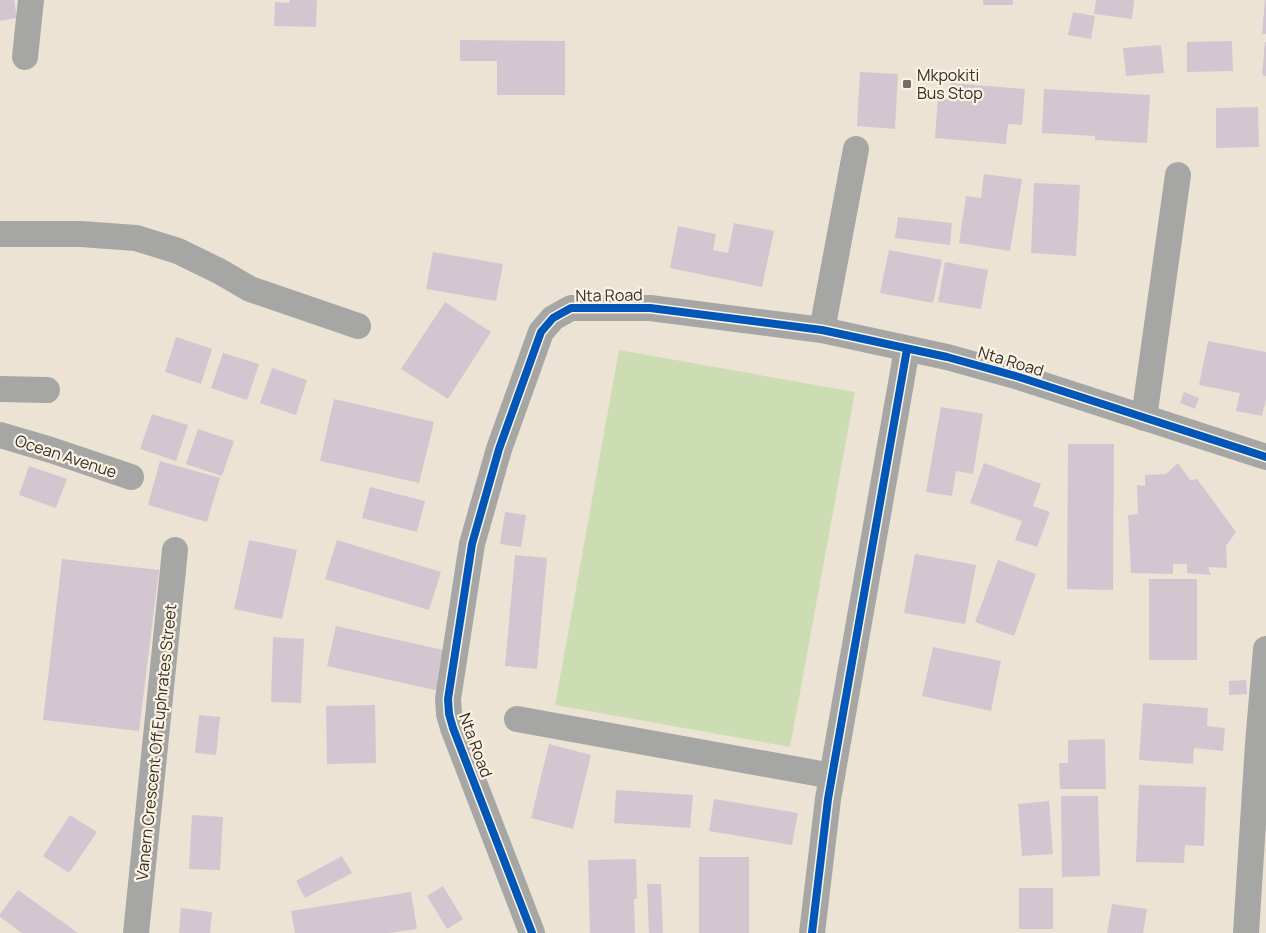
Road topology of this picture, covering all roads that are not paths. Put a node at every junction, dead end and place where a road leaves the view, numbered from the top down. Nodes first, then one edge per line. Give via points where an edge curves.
1 (31, 0) edge
2 (25, 58) dead end
3 (856, 149) dead end
4 (1178, 175) dead end
5 (0, 234) edge
6 (358, 326) dead end
7 (822, 330) junction
8 (907, 348) junction
9 (0, 389) edge
10 (47, 390) dead end
11 (1144, 418) junction
12 (0, 435) edge
13 (1266, 457) edge
14 (131, 477) dead end
15 (175, 550) dead end
16 (1266, 649) edge
17 (517, 719) dead end
18 (832, 776) junction
19 (136, 933) edge
20 (532, 933) edge
21 (812, 933) edge
22 (1246, 933) edge

1 - 2 street
3 - 7 street
4 - 11 street
5 - 6 street via 136,238 178,251 250,289
7 - 8 street, Nta Road
7 - 20 street, Nta Road via 650,308 571,308 553,318 541,332 499,449 472,544 448,699 453,728
8 - 11 street, Nta Road via 1019,377
8 - 18 street
9 - 10 street
11 - 13 street, Nta Road
12 - 14 street, Ocean Avenue
15 - 19 street, Vanern Crescent Off Euphrates Street
16 - 22 street
17 - 18 street
18 - 21 street

